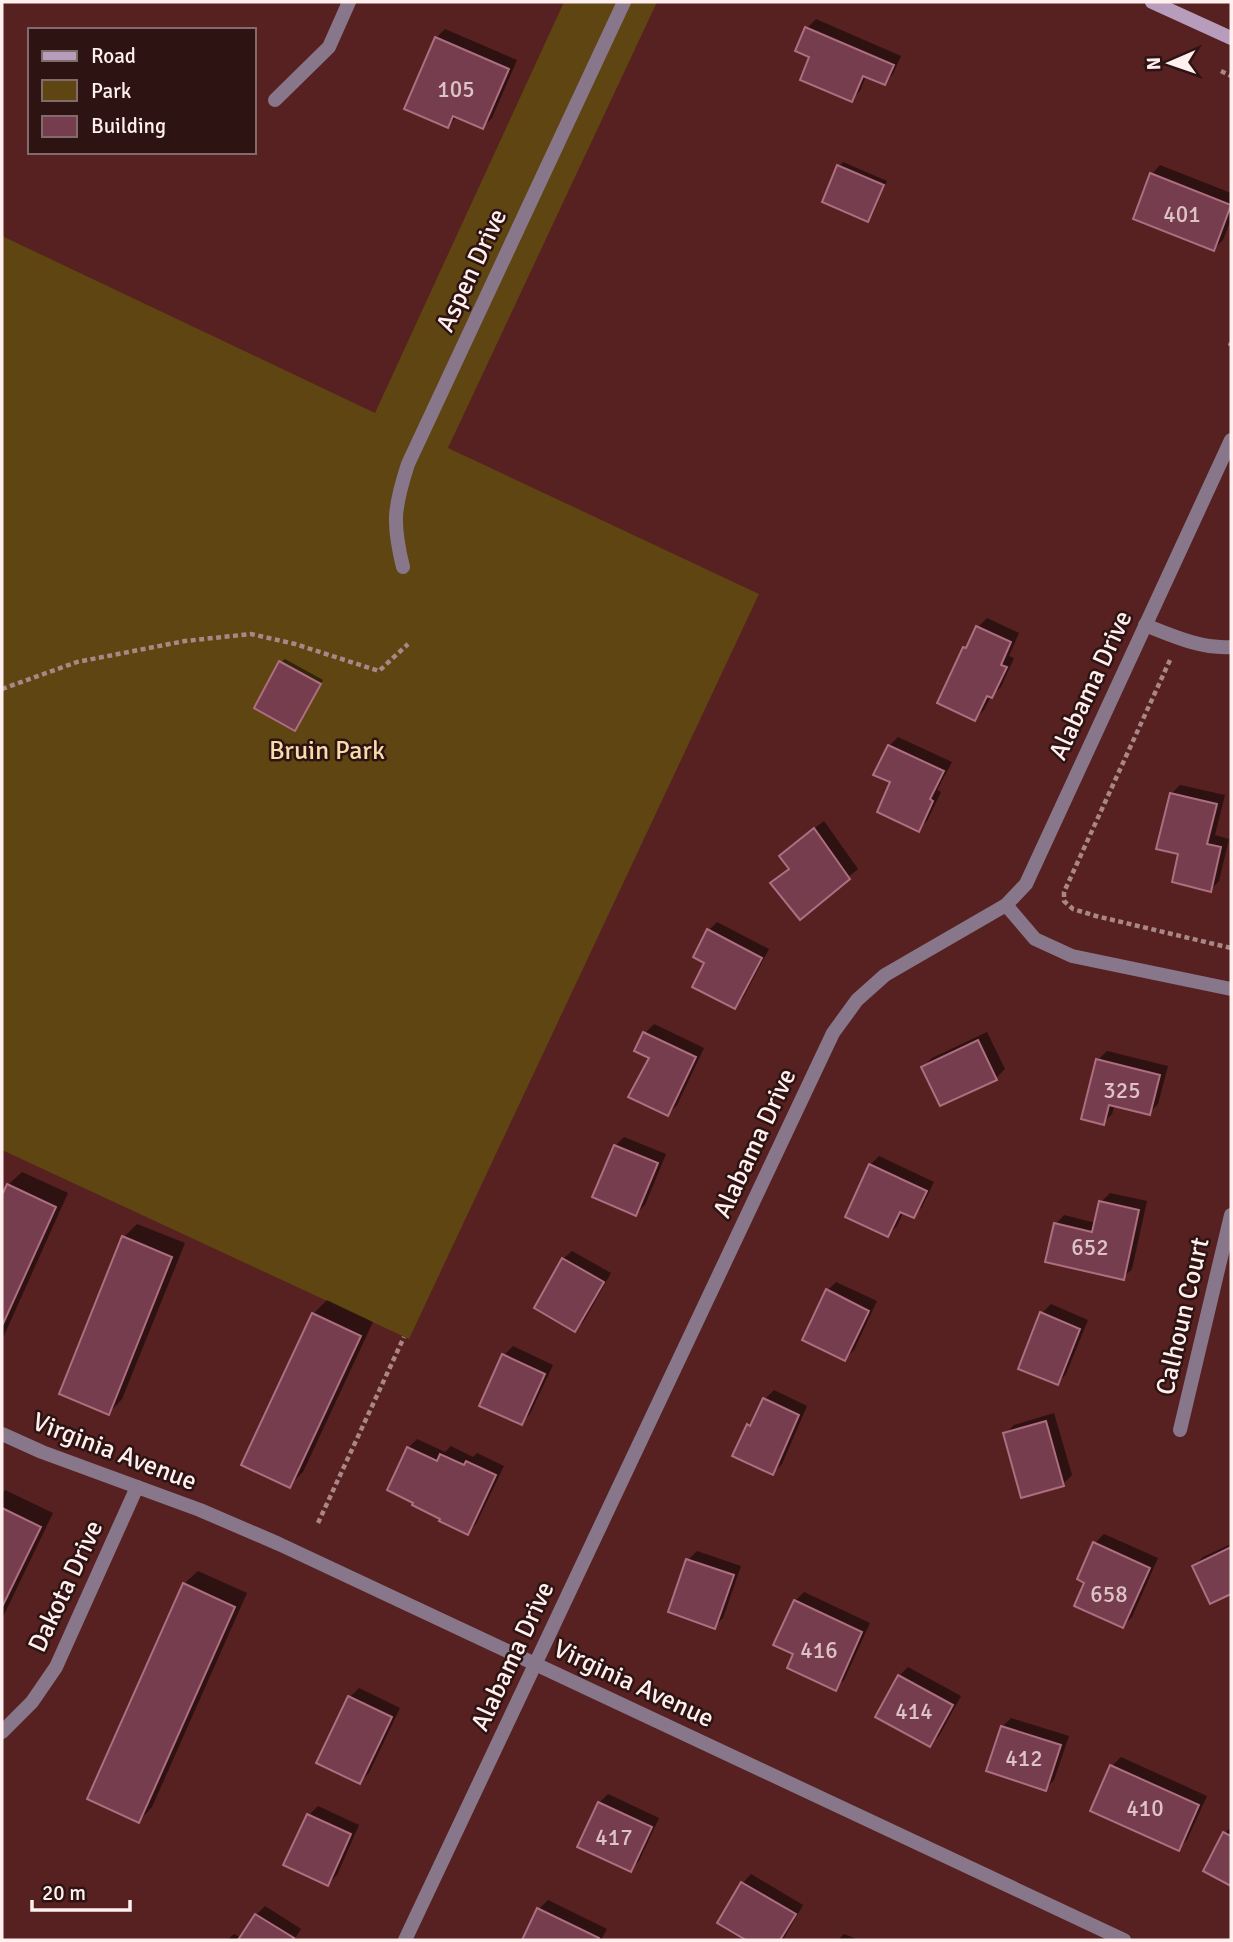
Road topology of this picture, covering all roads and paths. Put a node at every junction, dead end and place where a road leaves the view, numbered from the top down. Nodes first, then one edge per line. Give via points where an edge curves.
1 (349, 2) edge
2 (624, 2) edge
3 (1152, 2) edge
4 (1231, 38) edge
5 (1221, 71) dead end
6 (1231, 76) edge
7 (275, 100) dead end
8 (1231, 440) edge
9 (403, 567) dead end
10 (1145, 625) junction
11 (408, 644) dead end
12 (1231, 647) edge
13 (1173, 654) dead end
14 (2, 690) edge
15 (1006, 905) junction
16 (1231, 947) edge
17 (1231, 989) edge
18 (1231, 1215) edge
19 (404, 1337) dead end
20 (1180, 1430) dead end
21 (2, 1434) edge
22 (137, 1487) junction
23 (318, 1523) dead end
24 (535, 1663) junction
25 (2, 1732) edge
26 (405, 1940) edge
27 (1124, 1940) edge

1 - 7 street via 329,47
2 - 9 street, Aspen Drive via 408,464 394,513
3 - 4 main road
5 - 6 path
8 - 10 street, Alabama Drive
10 - 12 street via 1188,642
10 - 15 street, Alabama Drive via 1026,884
11 - 14 path via 379,671 251,634 185,640 77,662
13 - 16 path via 1064,892 1064,901 1096,916
15 - 17 street via 1035,939 1072,956
15 - 24 street, Alabama Drive via 885,975 857,1000 833,1033
18 - 20 street, Calhoun Court
19 - 23 path
21 - 22 street, Virginia Avenue
22 - 24 street, Virginia Avenue via 279,1544
22 - 25 street, Dakota Drive via 56,1667 32,1702
24 - 26 street, Alabama Drive
24 - 27 street, Virginia Avenue

